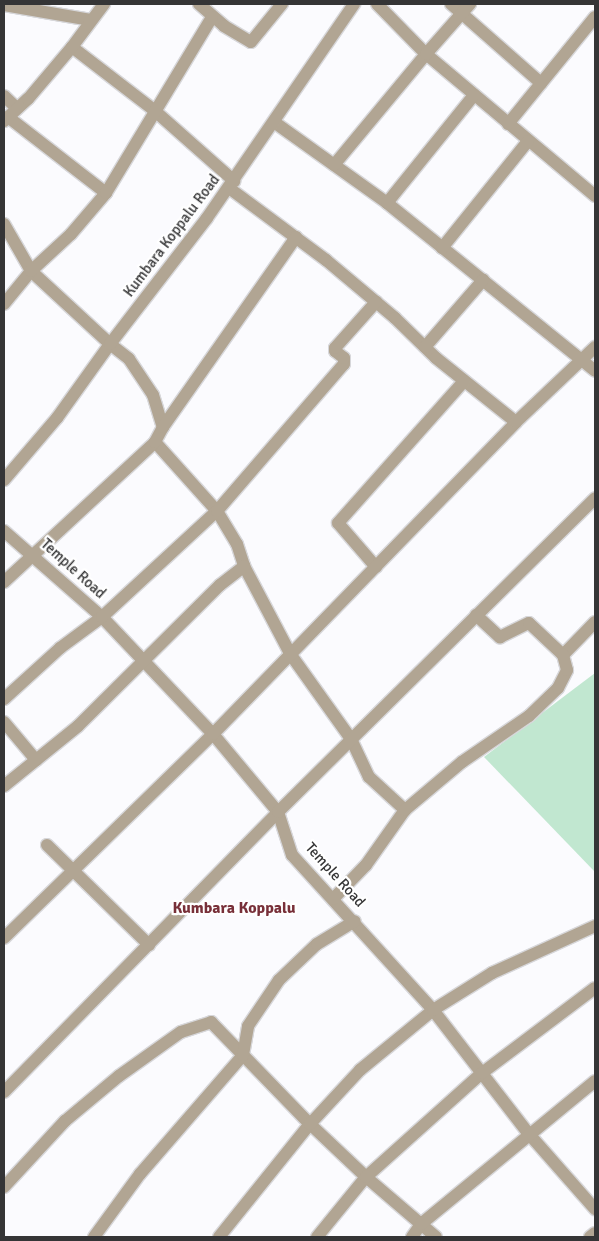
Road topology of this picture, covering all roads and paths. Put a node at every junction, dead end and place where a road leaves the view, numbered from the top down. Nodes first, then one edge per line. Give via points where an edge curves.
1 (104, 4) edge
2 (199, 4) edge
3 (282, 4) edge
4 (354, 4) edge
5 (377, 4) edge
6 (451, 4) edge
7 (470, 4) edge
8 (4, 5) edge
9 (461, 14) junction
10 (212, 17) junction
11 (595, 17) edge
12 (91, 20) junction
13 (72, 47) junction
14 (426, 54) junction
15 (541, 83) junction
16 (474, 95) junction
17 (4, 96) edge
18 (155, 112) junction
19 (10, 115) edge
20 (274, 122) junction
21 (508, 124) junction
22 (528, 141) junction
23 (334, 165) junction
24 (232, 184) junction
25 (106, 192) junction
26 (595, 196) edge
27 (387, 203) junction
28 (4, 224) edge
29 (296, 237) junction
30 (442, 248) junction
31 (30, 271) junction
32 (483, 280) junction
33 (376, 302) junction
34 (4, 304) edge
35 (110, 344) junction
36 (595, 346) edge
37 (425, 347) junction
38 (584, 359) junction
39 (595, 371) edge
40 (464, 381) junction
41 (516, 422) junction
42 (163, 427) junction
43 (155, 442) junction
44 (4, 480) edge
45 (595, 498) edge
46 (218, 511) junction
47 (4, 531) edge
48 (34, 556) junction
49 (244, 566) junction
50 (376, 567) junction
51 (4, 582) edge
52 (476, 615) junction
53 (102, 616) junction
54 (595, 622) edge
55 (291, 655) junction
56 (563, 655) junction
57 (142, 661) junction
58 (4, 699) edge
59 (4, 722) edge
60 (213, 734) junction
61 (351, 740) junction
62 (36, 760) junction
63 (4, 786) edge
64 (406, 810) junction
65 (278, 812) junction
66 (47, 845) dead end
67 (72, 872) junction
68 (333, 899) junction
69 (354, 921) junction
70 (595, 926) edge
71 (4, 938) edge
72 (149, 945) junction
73 (595, 988) edge
74 (433, 1010) junction
75 (243, 1055) junction
76 (482, 1073) junction
77 (595, 1081) edge
78 (4, 1092) edge
79 (310, 1124) junction
80 (529, 1134) junction
81 (366, 1177) junction
82 (4, 1187) edge
83 (595, 1209) edge
84 (421, 1224) junction
85 (595, 1232) edge
86 (94, 1237) edge
87 (219, 1237) edge
88 (317, 1237) edge
89 (412, 1237) edge
90 (436, 1237) edge
91 (590, 1237) edge

1 - 12 street
2 - 10 street
3 - 10 street via 251,42
4 - 20 street, Kumbara Koppalu Road
5 - 14 street
6 - 9 street
7 - 9 street
8 - 12 street
9 - 14 street
9 - 15 street
10 - 18 street
11 - 15 street
12 - 13 street
13 - 18 street
13 - 19 street
14 - 16 street
14 - 23 street
15 - 21 street
16 - 21 street
16 - 27 street
17 - 19 street
18 - 24 street
18 - 25 street
19 - 25 street
20 - 23 street
20 - 24 street, Kumbara Koppalu Road
21 - 22 street
22 - 26 street
22 - 30 street
23 - 27 street
24 - 29 street
24 - 35 street, Kumbara Koppalu Road
25 - 31 street via 71,234
27 - 30 street
28 - 31 street
29 - 33 street
29 - 42 street
30 - 32 street
31 - 34 street
31 - 35 street
32 - 37 street
32 - 38 street
33 - 37 street
33 - 46 street via 335,348 344,358 344,364
35 - 42 street via 129,359 153,395
35 - 44 street, Kumbara Koppalu Road via 58,418
36 - 38 street
37 - 40 street
38 - 39 street
38 - 41 street
40 - 41 street
40 - 50 street via 338,523
41 - 50 street
42 - 43 street
43 - 46 street
43 - 48 street
45 - 52 street
46 - 49 street via 237,544
46 - 53 street
47 - 48 street, Temple Road
48 - 51 street
48 - 53 street, Temple Road
49 - 55 street
49 - 57 street
50 - 55 street
52 - 56 street via 500,637 529,623
52 - 61 street
53 - 57 street, Temple Road
53 - 58 street via 60,648
54 - 56 street
55 - 60 street
55 - 61 street
56 - 64 street via 567,670 558,688 529,716 462,762
57 - 60 street, Temple Road
57 - 62 street via 78,726
59 - 62 street
60 - 65 street, Temple Road
60 - 67 street
61 - 64 street via 369,777
61 - 65 street
62 - 63 street
64 - 68 street via 366,865
65 - 68 street, Temple Road via 292,855
65 - 72 street
66 - 67 street
67 - 71 street
67 - 72 street
68 - 69 street, Temple Road
69 - 74 street, Temple Road
69 - 75 street via 317,944 279,980 248,1026
70 - 74 street via 492,973
72 - 78 street
73 - 76 street
74 - 76 street, Temple Road
74 - 79 street via 360,1070
75 - 79 street
75 - 82 street via 211,1022 182,1032 119,1076 65,1121
75 - 86 street via 140,1174
76 - 80 street, Temple Road
76 - 81 street
77 - 80 street
79 - 81 street
79 - 87 street
80 - 83 street, Temple Road
80 - 84 street
81 - 84 street
81 - 88 street
84 - 89 street
84 - 90 street
85 - 91 street

